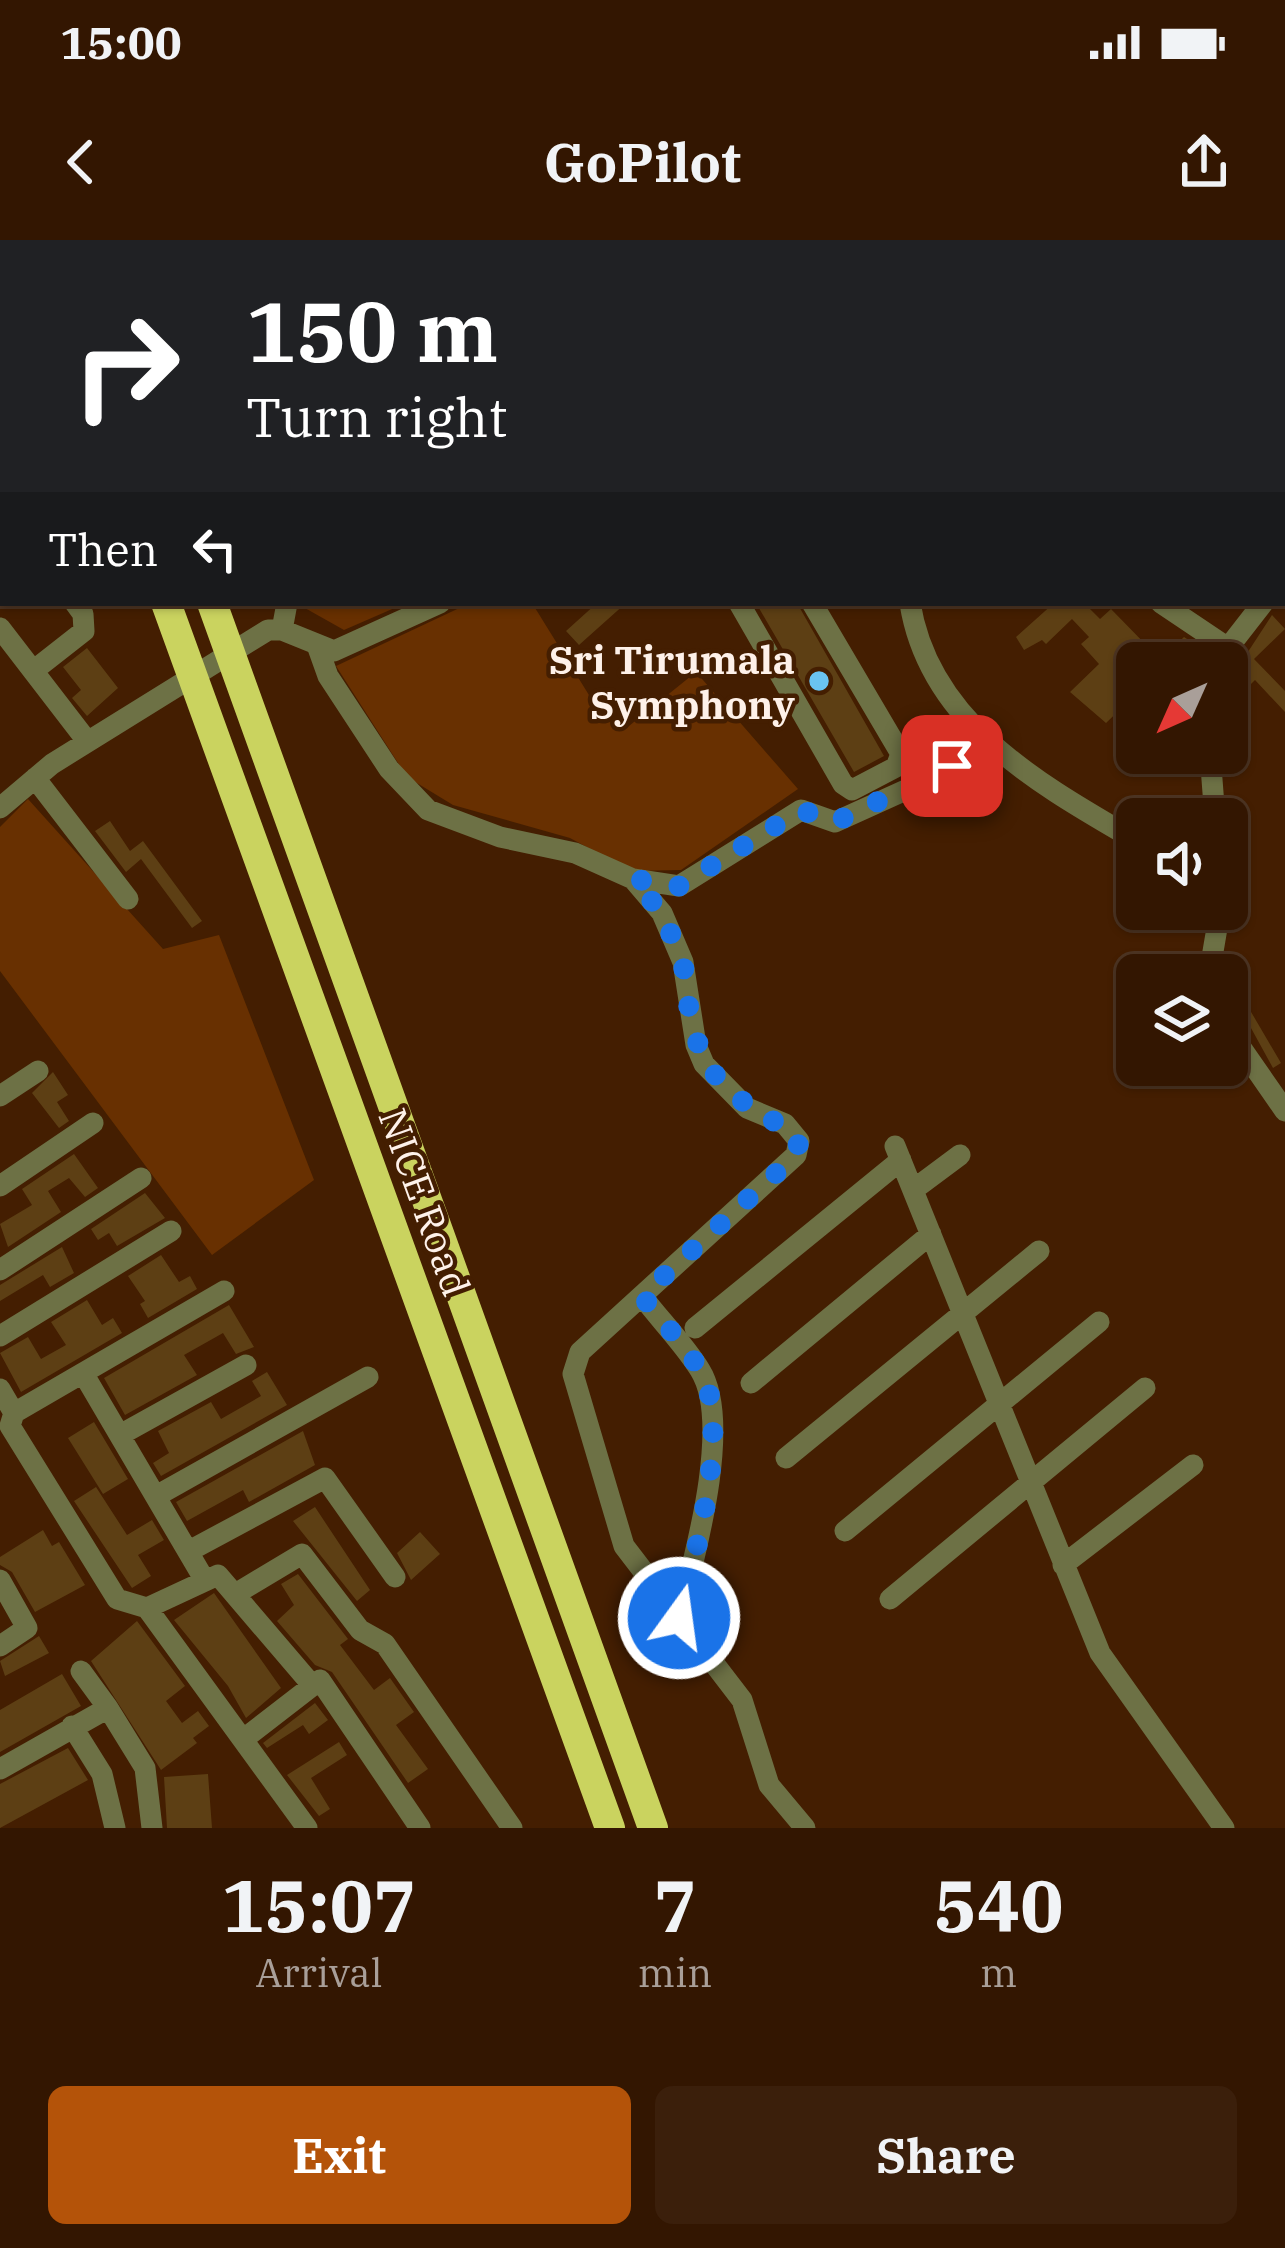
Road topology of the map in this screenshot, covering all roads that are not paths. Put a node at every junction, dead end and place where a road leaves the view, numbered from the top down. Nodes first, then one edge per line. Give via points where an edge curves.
1 (77, 606) edge
2 (167, 606) edge
3 (213, 606) edge
4 (286, 606) edge
5 (433, 606) edge
6 (741, 606) edge
7 (814, 606) edge
8 (911, 606) edge
9 (1165, 606) edge
10 (1261, 606) edge
11 (0, 628) edge
12 (282, 630) junction
13 (1210, 642) edge
14 (1237, 642) edge
15 (318, 647) junction
16 (33, 670) junction
17 (87, 742) junction
18 (994, 750) junction
19 (35, 778) junction
20 (0, 808) edge
21 (1116, 829) edge
22 (633, 879) junction
23 (128, 898) dead end
24 (1248, 1058) edge
25 (38, 1071) dead end
26 (0, 1096) edge
27 (1285, 1111) edge
28 (93, 1123) dead end
29 (960, 1155) dead end
30 (140, 1178) dead end
31 (0, 1186) edge
32 (913, 1190) junction
33 (171, 1232) dead end
34 (931, 1234) junction
35 (1040, 1251) dead end
36 (0, 1270) edge
37 (224, 1291) dead end
38 (642, 1296) junction
39 (962, 1311) junction
40 (1099, 1322) dead end
41 (695, 1328) dead end
42 (0, 1336) edge
43 (246, 1365) dead end
44 (82, 1373) junction
45 (368, 1377) dead end
46 (751, 1383) dead end
47 (1145, 1388) dead end
48 (0, 1389) edge
49 (1000, 1405) junction
50 (8, 1424) edge
51 (121, 1436) junction
52 (786, 1458) dead end
53 (1193, 1465) dead end
54 (1032, 1482) junction
55 (158, 1495) junction
56 (844, 1532) dead end
57 (191, 1550) junction
58 (1064, 1565) junction
59 (395, 1577) dead end
60 (205, 1579) junction
61 (0, 1580) edge
62 (237, 1593) junction
63 (890, 1599) dead end
64 (147, 1608) junction
65 (679, 1618) junction
66 (0, 1646) edge
67 (81, 1671) dead end
68 (312, 1685) junction
69 (108, 1708) junction
70 (72, 1726) junction
71 (245, 1738) junction
72 (0, 1769) edge
73 (115, 1828) edge
74 (152, 1828) edge
75 (307, 1828) edge
76 (420, 1828) edge
77 (512, 1828) edge
78 (610, 1828) edge
79 (653, 1828) edge
80 (805, 1828) edge
81 (1224, 1828) edge

1 - 16 street via 84,631
2 - 78 highway, NICE Road
3 - 79 highway, NICE Road
4 - 12 street
5 - 15 street via 334,651
6 - 7 street via 852,790 896,767 902,754
8 - 18 street via 920,650
9 - 13 street
10 - 14 street
11 - 16 street
12 - 15 street
12 - 17 street via 256,638
15 - 22 street via 354,718 428,810 575,853
16 - 17 street
17 - 19 street
18 - 21 street
18 - 22 street via 835,822 801,810 679,886
19 - 20 street
19 - 23 street
22 - 38 street via 662,913 683,962 704,1064 759,1117 785,1124 799,1141 796,1155
24 - 27 street
25 - 26 street
28 - 31 street
29 - 32 street
30 - 36 street
32 - 34 street
32 - 41 street via 898,1153
33 - 42 street
34 - 39 street
34 - 46 street
35 - 39 street
37 - 44 street
38 - 65 street via 702,1372 714,1423
38 - 65 street via 580,1352 574,1374 624,1546
39 - 49 street
39 - 52 street
40 - 49 street
43 - 51 street
44 - 50 street
44 - 51 street
45 - 55 street
47 - 54 street
48 - 50 street
49 - 54 street
49 - 56 street
50 - 64 street via 117,1599
51 - 55 street
53 - 58 street
54 - 58 street
54 - 63 street
55 - 57 street
57 - 59 street via 325,1478
57 - 60 street
58 - 81 street via 1100,1653
60 - 62 street via 218,1575
60 - 64 street
61 - 66 street via 27,1628
62 - 68 street
62 - 77 street via 302,1554 360,1630 385,1644
64 - 71 street
65 - 80 street via 742,1700 769,1785
67 - 69 street
68 - 71 street
68 - 76 street via 320,1679
69 - 70 street
69 - 74 street via 145,1768
70 - 72 street
70 - 73 street via 102,1774
71 - 75 street

